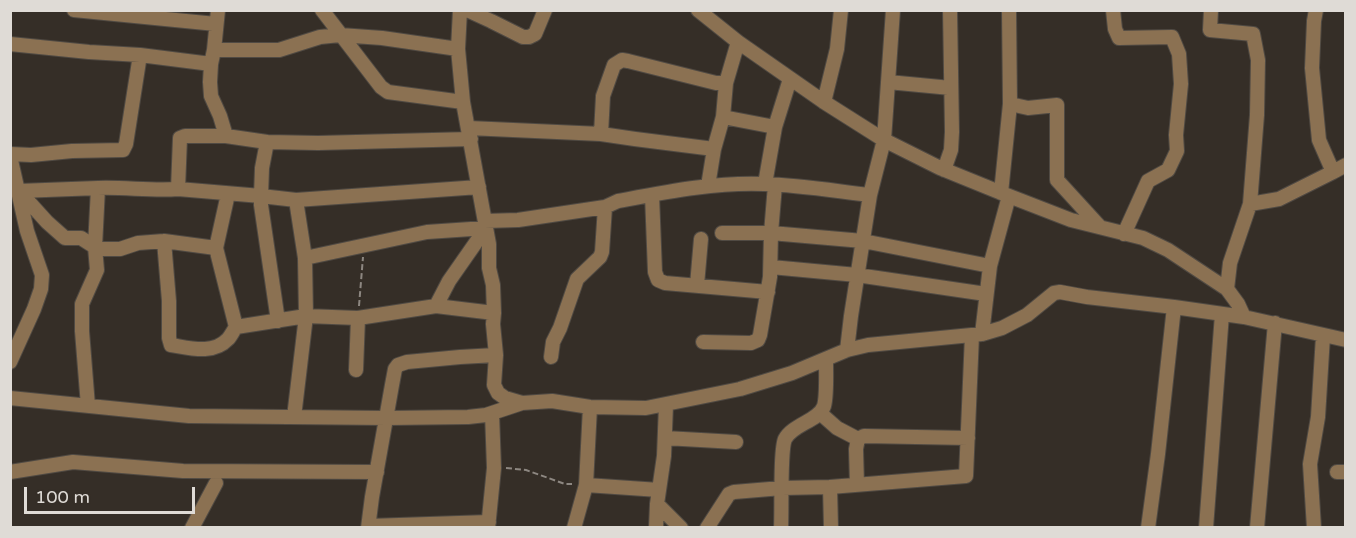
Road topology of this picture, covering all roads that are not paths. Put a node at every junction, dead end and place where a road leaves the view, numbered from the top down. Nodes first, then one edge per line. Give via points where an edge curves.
1 (74, 10) edge
2 (322, 10) edge
3 (460, 10) edge
4 (467, 10) edge
5 (545, 10) edge
6 (842, 10) edge
7 (893, 10) edge
8 (950, 10) edge
9 (1009, 10) edge
10 (1113, 10) edge
11 (1211, 10) edge
12 (1316, 10) edge
13 (704, 13) edge
14 (217, 17) edge
15 (340, 35) junction
16 (738, 42) junction
17 (10, 45) edge
18 (458, 49) junction
19 (140, 55) junction
20 (213, 57) junction
21 (790, 79) junction
22 (888, 82) junction
23 (726, 83) junction
24 (951, 88) junction
25 (463, 102) junction
26 (824, 102) junction
27 (1010, 104) junction
28 (723, 117) junction
29 (775, 128) junction
30 (470, 133) junction
31 (601, 134) junction
32 (226, 136) junction
33 (884, 140) junction
34 (267, 142) junction
35 (714, 149) junction
36 (10, 155) edge
37 (1346, 165) edge
38 (944, 170) junction
39 (1333, 172) junction
40 (770, 185) junction
41 (708, 186) junction
42 (479, 187) junction
43 (98, 188) junction
44 (178, 189) junction
45 (19, 191) junction
46 (228, 194) junction
47 (1005, 194) junction
48 (652, 195) junction
49 (870, 195) junction
50 (261, 196) junction
51 (296, 200) junction
52 (1250, 204) junction
53 (605, 207) junction
54 (486, 224) junction
55 (1102, 229) junction
56 (722, 233) dead end
57 (771, 234) junction
58 (1124, 234) junction
59 (701, 239) dead end
60 (164, 241) junction
61 (863, 241) junction
62 (95, 247) junction
63 (216, 248) junction
64 (305, 258) junction
65 (990, 266) junction
66 (771, 267) junction
67 (857, 275) junction
68 (697, 285) junction
69 (1227, 289) junction
70 (768, 292) junction
71 (986, 294) junction
72 (436, 306) junction
73 (1174, 307) junction
74 (494, 313) junction
75 (1222, 314) junction
76 (306, 316) junction
77 (1244, 317) junction
78 (358, 318) junction
79 (278, 321) junction
80 (1275, 323) junction
81 (236, 327) junction
82 (977, 334) junction
83 (1323, 336) junction
84 (1346, 340) edge
85 (703, 342) dead end
86 (847, 350) junction
87 (495, 355) junction
88 (551, 357) dead end
89 (826, 360) junction
90 (10, 362) edge
91 (356, 370) dead end
92 (10, 398) edge
93 (522, 403) junction
94 (666, 405) junction
95 (88, 406) junction
96 (590, 407) junction
97 (492, 413) junction
98 (820, 413) junction
99 (294, 417) junction
100 (387, 418) junction
101 (665, 438) junction
102 (968, 438) junction
103 (858, 439) junction
104 (736, 442) dead end
105 (10, 472) edge
106 (377, 472) junction
107 (216, 483) dead end
108 (586, 485) junction
109 (857, 485) junction
110 (830, 487) junction
111 (782, 488) junction
112 (658, 497) junction
113 (488, 525) edge
114 (368, 527) edge
115 (192, 528) edge
116 (574, 528) edge
117 (656, 528) edge
118 (681, 528) edge
119 (707, 528) edge
120 (781, 528) edge
121 (831, 528) edge
122 (1148, 528) edge
123 (1206, 528) edge
124 (1257, 528) edge
125 (1314, 528) edge

1 - 14 street
2 - 15 street
3 - 18 street
4 - 5 street via 529,37 535,34
6 - 26 street
7 - 22 street
8 - 24 street
9 - 27 street
10 - 58 street via 1119,38 1172,37 1179,54 1177,151 1168,170 1148,182
11 - 52 street via 1210,30 1253,34 1255,43 1257,115
12 - 39 street via 1312,68 1319,140
13 - 16 street
14 - 20 street
15 - 18 street
15 - 20 street via 279,50
15 - 25 street via 388,92
16 - 21 street
16 - 23 street
17 - 19 street
18 - 25 street
19 - 20 street
19 - 36 street via 123,150
20 - 32 street via 211,96
21 - 26 street
21 - 29 street
22 - 24 street
22 - 33 street
23 - 28 street
23 - 31 street via 622,60 614,65 603,96
24 - 38 street via 951,150
25 - 30 street
26 - 33 street
27 - 47 street
27 - 55 street via 1028,108 1058,105 1057,180
28 - 29 street
28 - 35 street
29 - 40 street
30 - 31 street
30 - 34 street via 318,143
30 - 42 street
31 - 35 street
32 - 34 street
32 - 44 street via 180,138
33 - 38 street
33 - 49 street
34 - 50 street
35 - 41 street
36 - 45 street
37 - 39 street
38 - 47 street
39 - 52 street via 1279,199
40 - 41 street
40 - 49 street
40 - 57 street
41 - 48 street
42 - 51 street
42 - 54 street
43 - 44 street
43 - 45 street
43 - 62 street
44 - 46 street
45 - 62 street via 65,238 81,238
45 - 90 street via 42,275 34,309
46 - 50 street
46 - 63 street
47 - 55 street
47 - 65 street
48 - 53 street
48 - 68 street via 658,280
49 - 61 street
50 - 51 street
50 - 79 street
51 - 64 street
52 - 69 street via 1230,264
53 - 54 street
53 - 88 street via 602,252 577,279
54 - 64 street via 427,232
54 - 72 street
54 - 74 street
55 - 58 street
56 - 57 street
57 - 61 street
57 - 66 street
58 - 69 street via 1168,250
59 - 68 street
60 - 62 street via 120,249
60 - 63 street
60 - 81 street via 171,345 213,349 227,340
61 - 65 street
61 - 67 street
62 - 95 street via 97,270 82,304
63 - 81 street
64 - 76 street
65 - 71 street
66 - 67 street
66 - 70 street
67 - 71 street
67 - 86 street
68 - 70 street
69 - 77 street
70 - 85 street via 758,340
71 - 82 street
72 - 74 street
72 - 78 street
73 - 75 street
73 - 82 street via 1060,292 1002,328
73 - 122 street
74 - 87 street
75 - 77 street
75 - 123 street
76 - 78 street
76 - 79 street
76 - 99 street
77 - 80 street
78 - 91 street
79 - 81 street
80 - 83 street
80 - 124 street
82 - 86 street
82 - 102 street
83 - 84 street
83 - 125 street via 1311,464
86 - 89 street
87 - 93 street via 494,385 498,393
87 - 100 street via 398,365
89 - 94 street via 740,390
89 - 98 street via 824,406
92 - 95 street
93 - 96 street via 552,401
93 - 97 street
94 - 96 street
94 - 101 street
95 - 99 street via 189,416
96 - 108 street
97 - 100 street
97 - 113 street via 494,468
98 - 103 street
98 - 111 street via 793,430 785,440
99 - 100 street
100 - 106 street
101 - 104 street
101 - 112 street
102 - 103 street
102 - 109 street via 966,476
103 - 109 street
105 - 106 street via 73,462 183,471
106 - 114 street
107 - 115 street
108 - 112 street
108 - 116 street
109 - 110 street
110 - 111 street
110 - 121 street
111 - 119 street via 729,494
111 - 120 street
112 - 117 street
112 - 118 street
113 - 114 street

